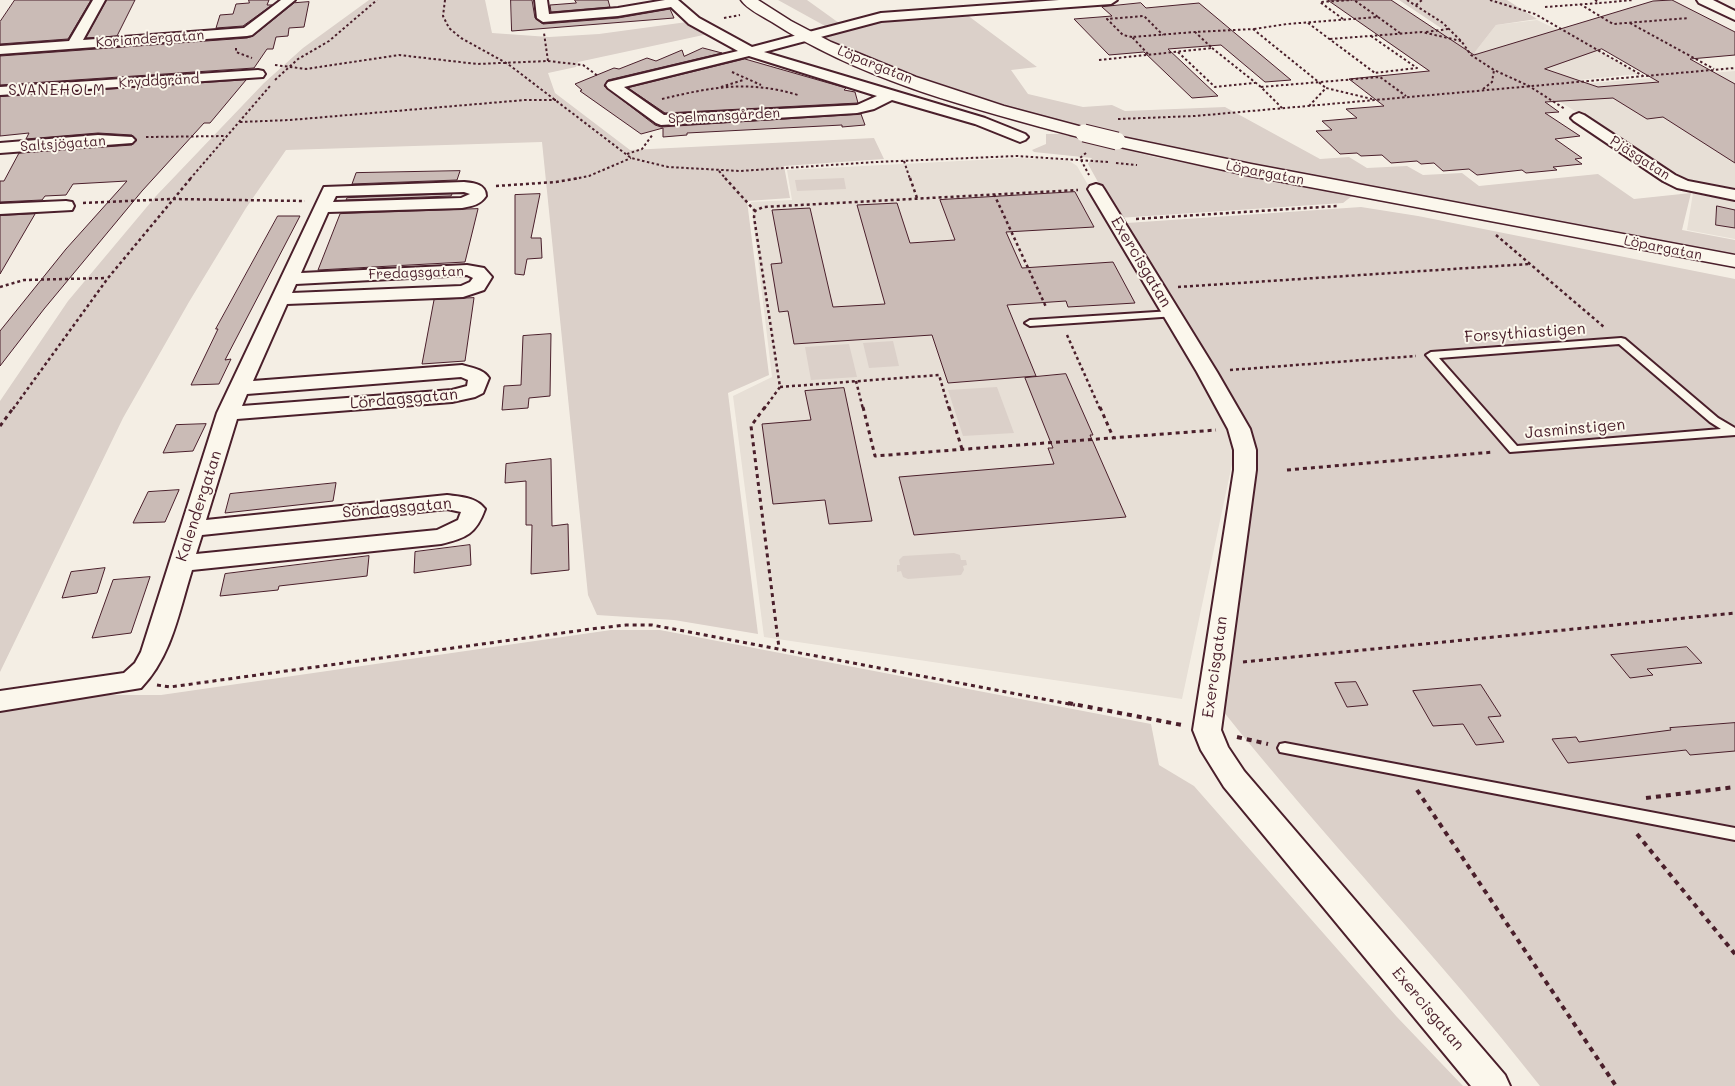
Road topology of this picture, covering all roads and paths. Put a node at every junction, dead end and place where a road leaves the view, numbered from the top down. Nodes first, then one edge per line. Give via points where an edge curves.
1 (99, 0) edge
2 (289, 0) edge
3 (377, 0) edge
4 (445, 0) edge
5 (541, 0) edge
6 (1111, 0) edge
7 (1353, 0) edge
8 (1407, 0) edge
9 (1422, 0) edge
10 (1490, 0) edge
11 (1595, 0) edge
12 (1633, 0) edge
13 (1703, 0) edge
14 (673, 1) edge
15 (1600, 3) junction
16 (1580, 4) junction
17 (1416, 5) junction
18 (1545, 7) dead end
19 (745, 8) edge
20 (1735, 16) edge
21 (1378, 17) junction
22 (542, 18) junction
23 (1689, 18) dead end
24 (1344, 20) junction
25 (696, 22) junction
26 (1308, 22) junction
27 (1629, 22) junction
28 (1448, 28) junction
29 (1253, 29) junction
30 (247, 32) junction
31 (1195, 32) junction
32 (1422, 32) junction
33 (1400, 34) junction
34 (1164, 35) junction
35 (808, 36) junction
36 (1371, 36) junction
37 (1132, 37) junction
38 (1330, 39) junction
39 (1462, 42) junction
40 (73, 45) junction
41 (1212, 48) junction
42 (0, 50) edge
43 (1177, 51) junction
44 (750, 52) junction
45 (1148, 54) junction
46 (253, 58) dead end
47 (715, 60) junction
48 (1099, 60) dead end
49 (548, 61) junction
50 (270, 64) dead end
51 (508, 64) junction
52 (288, 68) junction
53 (1735, 68) edge
54 (1494, 70) junction
55 (1716, 70) junction
56 (1374, 73) junction
57 (258, 74) joint
58 (1643, 76) junction
59 (1380, 77) junction
60 (276, 80) junction
61 (744, 80) junction
62 (1318, 82) junction
63 (1256, 83) junction
64 (614, 85) junction
65 (766, 86) junction
66 (1529, 86) junction
67 (1261, 87) junction
68 (1326, 88) junction
69 (714, 89) junction
70 (0, 91) edge
71 (1479, 91) junction
72 (892, 94) junction
73 (1407, 97) junction
74 (557, 100) junction
75 (1377, 100) junction
76 (639, 104) junction
77 (1309, 106) junction
78 (1283, 108) junction
79 (807, 112) junction
80 (1579, 118) joint
81 (661, 120) junction
82 (240, 122) junction
83 (1116, 133) junction
84 (228, 136) junction
85 (1020, 137) dead end
86 (127, 140) joint
87 (0, 148) edge
88 (1087, 152) dead end
89 (626, 154) junction
90 (631, 158) junction
91 (1080, 158) junction
92 (904, 160) junction
93 (1144, 166) dead end
94 (719, 171) junction
95 (473, 188) joint
96 (1096, 189) junction
97 (1735, 195) edge
98 (917, 198) junction
99 (172, 199) junction
100 (324, 204) junction
101 (1344, 205) dead end
102 (66, 206) joint
103 (0, 209) edge
104 (755, 211) junction
105 (1115, 220) junction
106 (1491, 231) dead end
107 (1735, 261) edge
108 (1529, 264) junction
109 (108, 278) junction
110 (0, 287) edge
111 (1157, 288) junction
112 (284, 289) junction
113 (1172, 314) junction
114 (1030, 323) dead end
115 (1621, 341) junction
116 (1432, 355) junction
117 (1207, 372) junction
118 (856, 381) junction
119 (780, 387) junction
120 (240, 388) junction
121 (228, 412) junction
122 (0, 426) edge
123 (1239, 429) junction
124 (1734, 432) edge
125 (962, 449) junction
126 (1514, 450) junction
127 (1287, 470) dead end
128 (192, 528) junction
129 (180, 563) junction
130 (1735, 613) edge
131 (779, 648) junction
132 (1215, 665) junction
133 (132, 681) junction
134 (0, 701) edge
135 (1207, 730) junction
136 (1285, 748) joint
137 (1404, 771) junction
138 (1735, 787) edge
139 (1619, 812) junction
140 (1735, 834) edge
141 (1735, 954) edge
142 (1493, 1086) edge
143 (1616, 1086) edge

1 - 40 street
2 - 30 street
3 - 52 path via 329,41 298,58
4 - 51 path via 443,16 449,28
5 - 22 street
6 - 35 street, Löpargatan via 902,15
7 - 21 path
7 - 24 path via 1320,2
8 - 17 path
9 - 17 path
10 - 58 path via 1535,14
11 - 15 path
12 - 15 path
13 - 20 street
14 - 22 street via 618,12
14 - 25 street
15 - 16 path
16 - 18 path
16 - 27 path via 1613,24
17 - 28 path
19 - 25 path
19 - 35 street, Löpargatan
21 - 24 path
21 - 33 path
22 - 49 path
23 - 27 path
24 - 26 path
25 - 44 street
26 - 29 path
26 - 38 path
27 - 55 path
28 - 32 path
28 - 39 path
29 - 31 path
29 - 62 path
30 - 40 street, Koriandergatan
30 - 46 path via 236,44 236,52
31 - 34 path
31 - 41 path
32 - 33 path
32 - 39 path
33 - 36 path
34 - 37 path
34 - 37 path via 1144,16 1107,18 1123,35
35 - 44 street
35 - 83 street, Löpargatan, bridge via 931,87 992,107 1084,133
36 - 38 path
36 - 56 path via 1417,68
37 - 45 path
38 - 56 path
39 - 54 path via 1471,55
40 - 42 street, Koriandergatan
41 - 43 path
41 - 63 path
43 - 45 path
43 - 63 path via 1215,87
44 - 47 street
44 - 72 street
45 - 48 path
47 - 61 path
47 - 64 street
49 - 51 path
49 - 64 path via 583,65
50 - 52 path
51 - 52 path via 400,55 326,68
51 - 74 path
52 - 60 path
53 - 55 path
54 - 66 path
54 - 71 path via 1490,85
55 - 58 path
56 - 59 path
57 - 60 path
57 - 70 street, Kryddgränd
58 - 66 path
59 - 62 path
59 - 73 path
60 - 82 path
61 - 65 path
61 - 69 path
62 - 67 path
62 - 68 path
63 - 67 path
64 - 76 street, Spelmansgården
65 - 69 path
65 - 79 path via 804,97
66 - 71 path
66 - 80 path
67 - 78 path
68 - 75 path
68 - 77 path
69 - 76 path
71 - 73 path
72 - 79 street, Spelmansgården via 857,109
72 - 85 street
73 - 75 path
74 - 82 path
74 - 89 path
75 - 77 path
76 - 81 street, Spelmansgården
77 - 78 path
78 - 83 path via 1175,118 1116,119
79 - 81 street, Spelmansgården
80 - 97 street, Pjäsgatan via 1683,185
81 - 89 path via 642,149
82 - 84 path
83 - 107 street, Löpargatan via 1251,170
84 - 86 path via 154,136
84 - 99 path
86 - 87 street, Saltsjögatan
88 - 91 path
89 - 90 path
90 - 94 path via 668,167
90 - 95 path via 580,178
91 - 92 path via 1017,156
91 - 93 path
91 - 96 path
92 - 94 path
92 - 98 path
94 - 104 path
95 - 100 street via 478,196 462,203
96 - 98 path
96 - 105 street, Exercisgatan
98 - 104 path via 763,207
99 - 100 path
99 - 102 path via 85,202
99 - 109 path
100 - 112 street, Kalendergatan
101 - 105 path
102 - 103 street
104 - 119 path
105 - 111 street, Exercisgatan
106 - 108 path
108 - 111 path
108 - 115 path
109 - 110 path via 24,280
109 - 122 path
111 - 113 street, Exercisgatan
112 - 112 street, Fredagsgatan via 463,291 477,286 483,276 467,270
112 - 120 street, Kalendergatan
113 - 114 lane
113 - 117 street, Exercisgatan
115 - 116 lane, Forsythiastigen
115 - 124 lane via 1714,420
116 - 117 path
116 - 126 lane, Jasminstigen
117 - 123 street, Exercisgatan
118 - 119 path
118 - 125 path via 939,375
118 - 125 path via 875,456
119 - 131 path via 751,426
120 - 121 street, Kalendergatan
120 - 121 street, Lördagsgatan via 462,371 479,378 476,389 452,396
121 - 128 street, Kalendergatan
123 - 125 path
123 - 132 street, Exercisgatan via 1245,450 1244,470
124 - 126 lane, Jasminstigen
126 - 127 path
128 - 129 street, Kalendergatan
128 - 129 street, Söndagsgatan via 447,502 473,509 468,524 441,537
129 - 133 street, Kalendergatan via 154,652
130 - 132 path
131 - 133 path via 662,626 626,624 170,687
131 - 135 path
132 - 135 street, Exercisgatan
133 - 134 street
135 - 136 path
135 - 142 street, Exercisgatan via 1215,750 1234,779
136 - 137 lane
137 - 139 lane
137 - 143 path
138 - 139 path via 1635,799
139 - 140 lane
139 - 141 path

